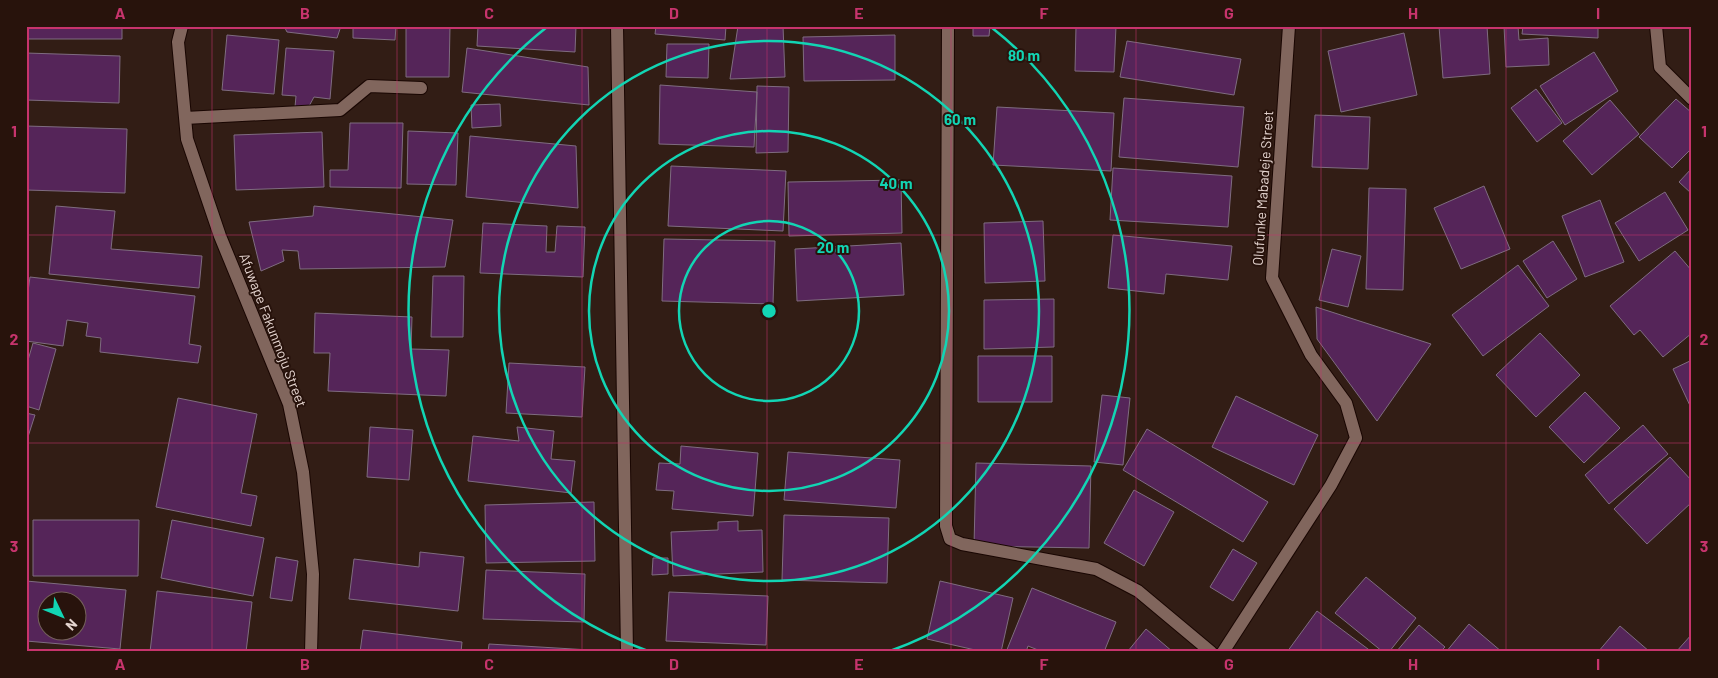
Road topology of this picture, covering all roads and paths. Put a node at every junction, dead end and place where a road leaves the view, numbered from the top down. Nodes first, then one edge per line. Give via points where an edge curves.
1 (182, 26) edge
2 (617, 26) edge
3 (948, 26) edge
4 (1289, 26) edge
5 (1656, 26) edge
6 (421, 88) dead end
7 (1692, 99) edge
8 (185, 118) junction
9 (310, 652) edge
10 (627, 652) edge
11 (1211, 652) edge
12 (1223, 652) edge

1 - 8 street, Afuwape Fakunmoju Street via 178,42
2 - 10 street
3 - 11 street via 946,526 950,539 1096,569 1138,591
4 - 12 street, Olufunke Mabadeje Street via 1272,278 1311,355 1346,404 1356,438 1331,486
5 - 7 street via 1660,67
6 - 8 street via 369,86 340,110
8 - 9 street, Afuwape Fakunmoju Street via 186,139 220,236 288,404 303,472 313,574

